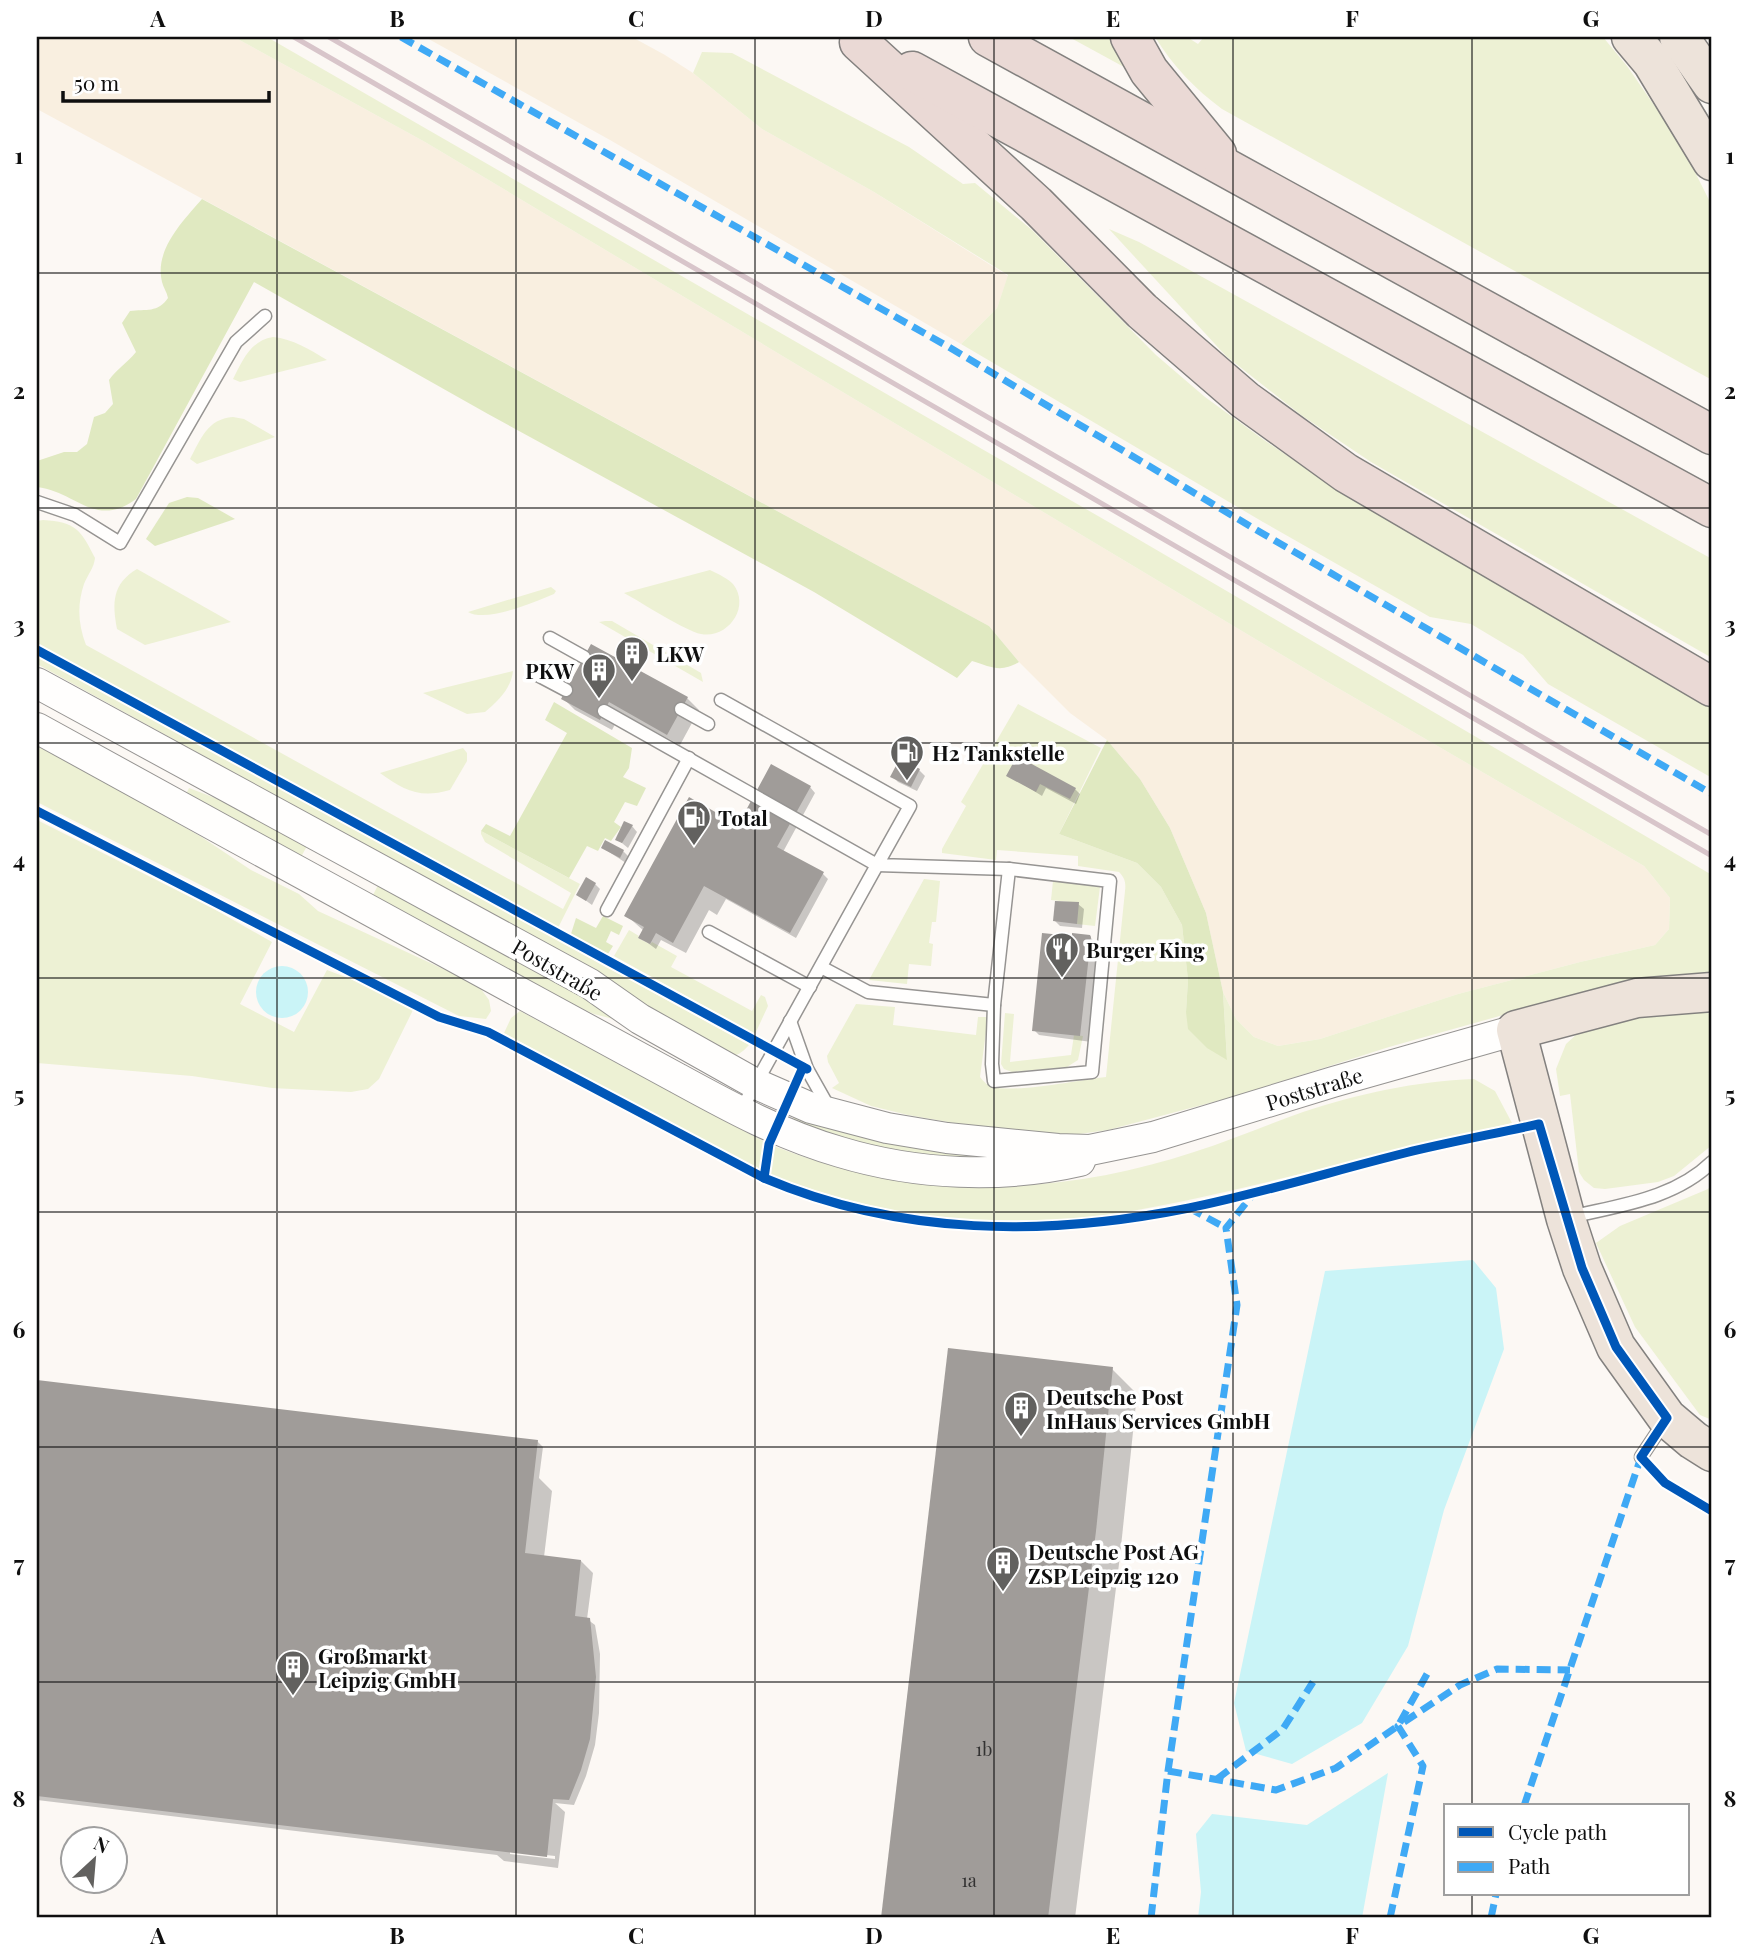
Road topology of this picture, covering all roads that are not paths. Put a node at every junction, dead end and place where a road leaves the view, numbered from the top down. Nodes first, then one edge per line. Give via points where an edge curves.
1 (988, 37) edge
2 (1130, 37) edge
3 (1631, 37) edge
4 (1679, 37) edge
5 (854, 39) edge
6 (1712, 84) edge
7 (1712, 161) edge
8 (1230, 170) junction
9 (265, 316) dead end
10 (1712, 435) edge
11 (37, 502) edge
12 (1712, 508) edge
13 (550, 638) dead end
14 (584, 657) dead end
15 (532, 671) dead end
16 (37, 683) edge
17 (1712, 687) edge
18 (565, 690) dead end
19 (720, 700) dead end
20 (681, 709) dead end
21 (604, 711) dead end
22 (708, 724) dead end
23 (37, 728) edge
24 (689, 758) junction
25 (877, 865) junction
26 (1010, 869) junction
27 (607, 910) dead end
28 (709, 932) dead end
29 (821, 967) junction
30 (810, 987) junction
31 (1712, 992) edge
32 (994, 1005) junction
33 (790, 1021) junction
34 (1516, 1030) junction
35 (754, 1083) junction
36 (740, 1112) junction
37 (832, 1115) junction
38 (1112, 1147) junction
39 (1712, 1162) edge
40 (1566, 1219) junction
41 (1667, 1418) junction
42 (1712, 1452) edge
43 (1641, 1457) dead end

1 - 8 highway
2 - 8 highway via 1149,71
3 - 7 main road via 1652,62
4 - 6 main road
5 - 12 highway
5 - 17 highway via 1037,204 1142,311 1245,400 1346,473
8 - 10 highway
9 - 11 lane via 236,342 120,543 75,514
13 - 14 lane
15 - 18 lane
16 - 35 street, Poststraße via 590,984 640,1019
19 - 25 lane via 910,806
20 - 22 lane
21 - 24 lane
23 - 36 street, Poststraße
24 - 25 lane
24 - 27 lane
25 - 26 lane
25 - 29 lane
26 - 32 lane
26 - 32 lane via 1110,881 1092,1072 994,1081
28 - 30 lane
29 - 30 lane
29 - 32 lane via 868,992
30 - 33 lane
31 - 34 main road via 1637,998
33 - 35 lane
33 - 37 lane via 807,1069
34 - 38 street, Poststraße
34 - 40 main road
35 - 36 lane
35 - 37 street, Poststraße
36 - 38 street, Poststraße via 842,1153 926,1169 980,1172 1057,1167 1092,1158
37 - 38 street, Poststraße via 947,1138 1058,1149
39 - 40 lane via 1683,1184 1638,1203
40 - 41 main road via 1616,1347
41 - 42 main road
41 - 43 lane

